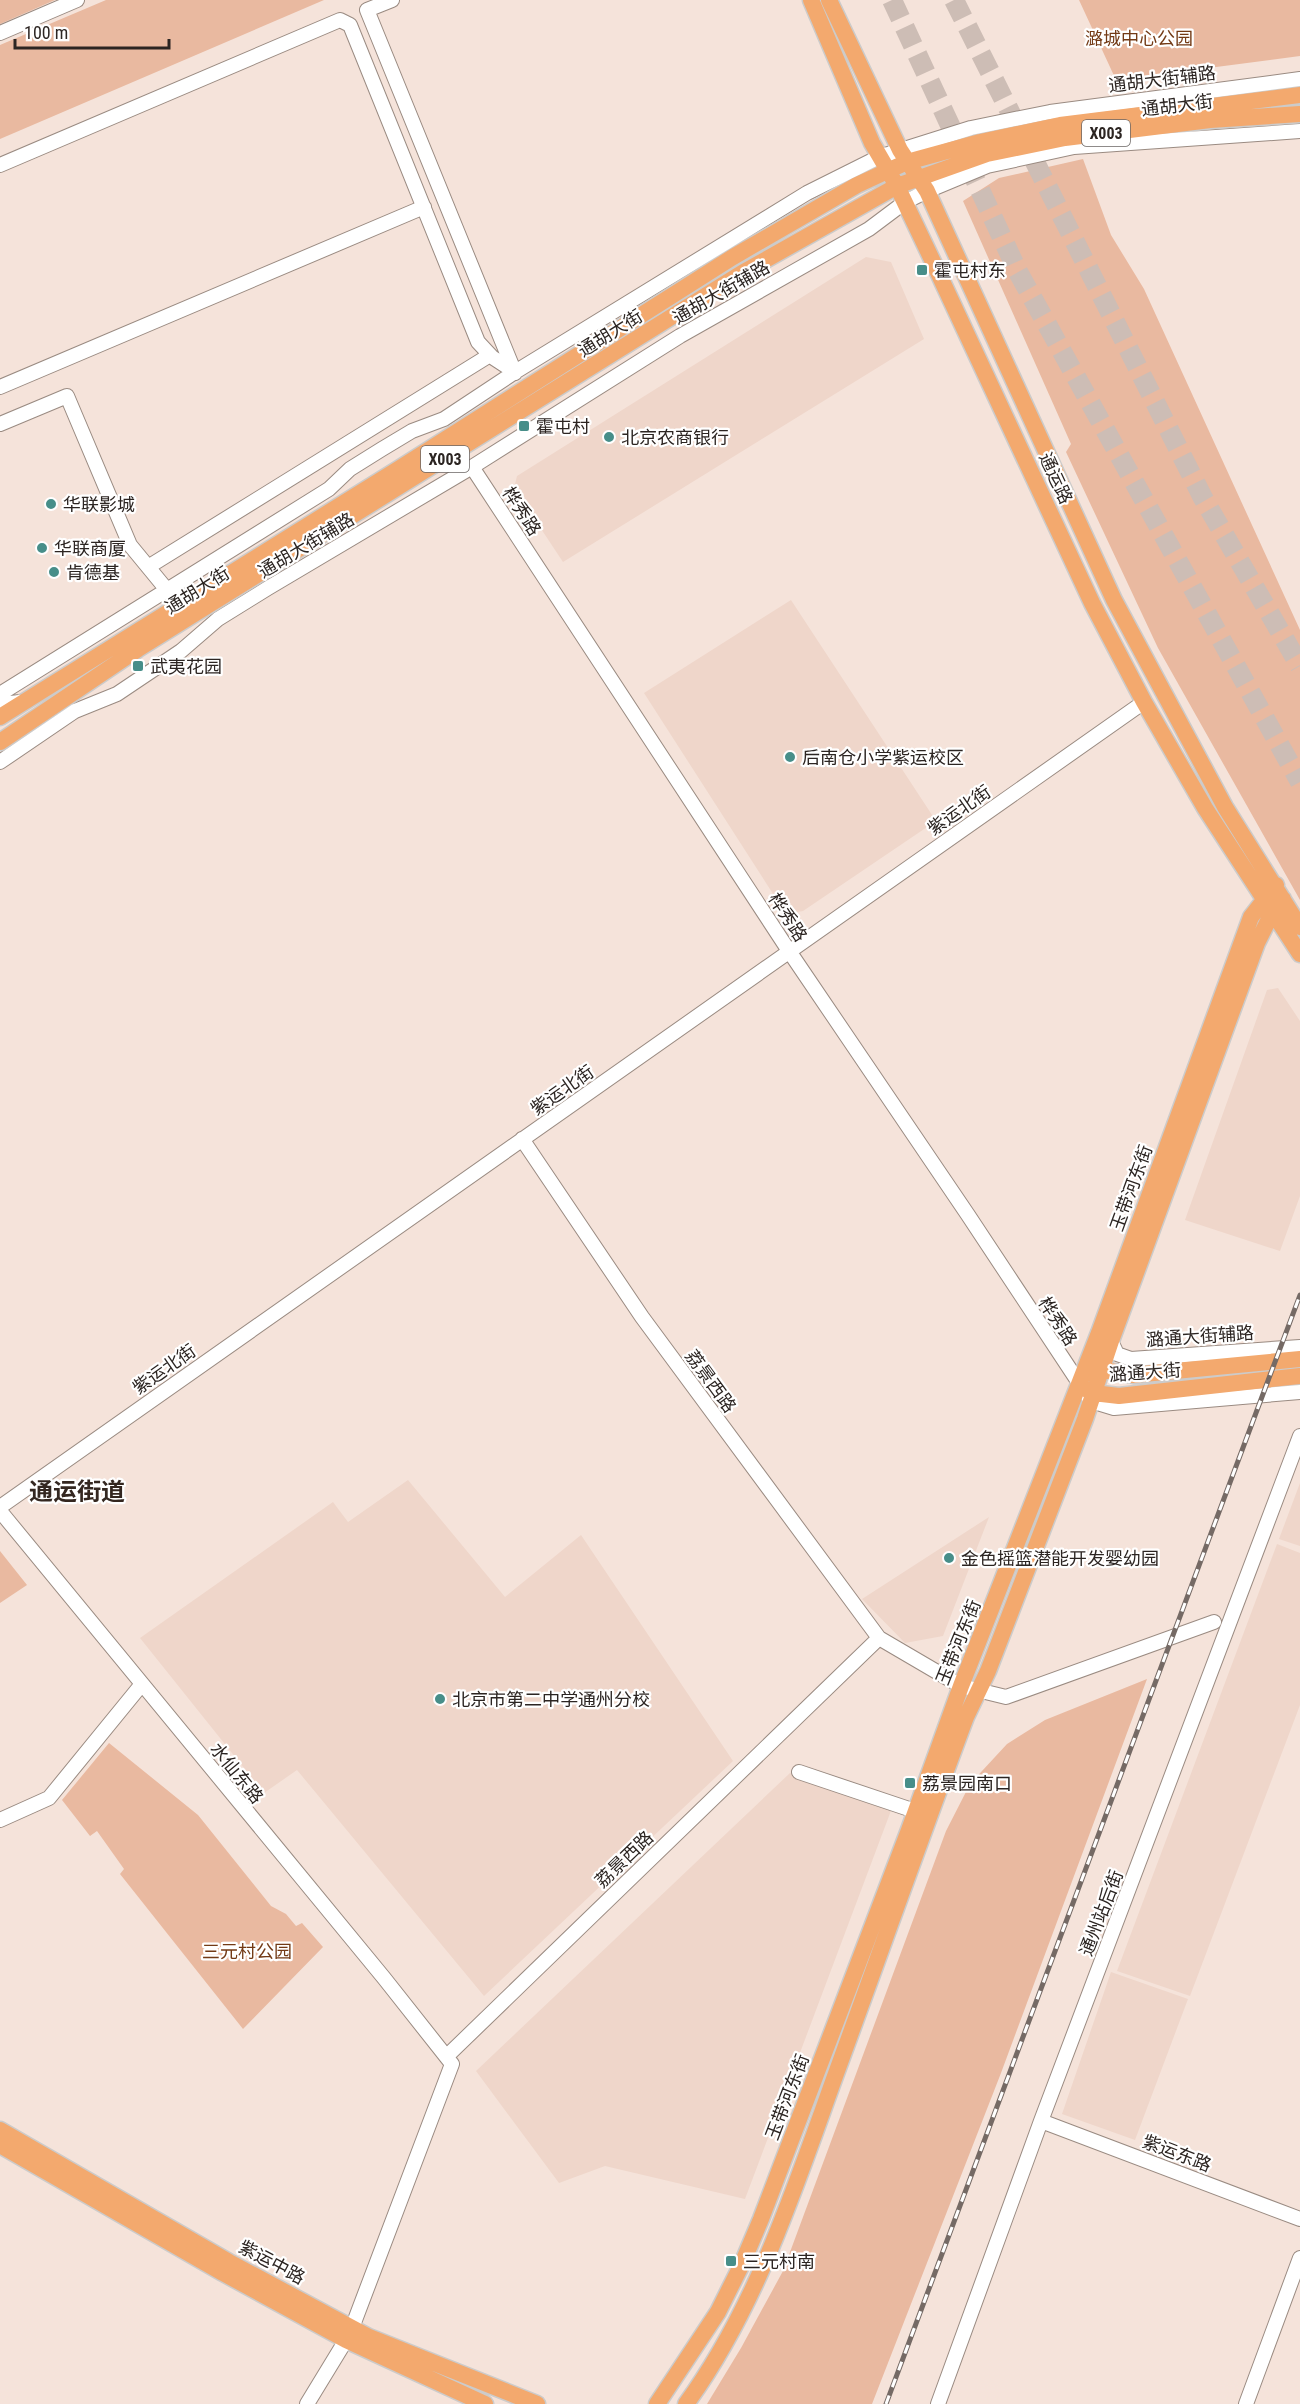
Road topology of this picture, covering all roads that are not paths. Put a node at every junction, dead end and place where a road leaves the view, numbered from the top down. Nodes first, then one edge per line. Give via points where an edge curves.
1 (77, 0) edge
2 (392, 0) edge
3 (811, 0) edge
4 (829, 0) edge
5 (0, 33) edge
6 (1300, 79) edge
7 (1300, 95) edge
8 (1300, 114) edge
9 (1300, 131) edge
10 (904, 156) junction
11 (879, 157) junction
12 (0, 165) edge
13 (893, 179) junction
14 (922, 184) junction
15 (905, 202) junction
16 (424, 207) junction
17 (490, 355) junction
18 (515, 372) junction
19 (0, 387) edge
20 (524, 390) junction
21 (0, 424) edge
22 (472, 467) junction
23 (148, 567) junction
24 (167, 590) junction
25 (188, 598) junction
26 (0, 694) edge
27 (20, 702) junction
28 (1144, 702) junction
29 (0, 704) edge
30 (0, 717) edge
31 (0, 742) edge
32 (0, 762) edge
33 (1280, 892) junction
34 (1268, 905) junction
35 (1300, 927) edge
36 (789, 951) junction
37 (1300, 954) edge
38 (522, 1140) junction
39 (1112, 1341) junction
40 (1300, 1347) edge
41 (1300, 1359) edge
42 (1103, 1370) junction
43 (1300, 1376) edge
44 (1078, 1384) junction
45 (1300, 1392) edge
46 (1092, 1397) junction
47 (1300, 1436) edge
48 (0, 1509) edge
49 (1214, 1622) dead end
50 (879, 1638) junction
51 (142, 1684) junction
52 (960, 1686) junction
53 (978, 1690) junction
54 (799, 1772) dead end
55 (915, 1811) junction
56 (0, 1820) edge
57 (447, 2056) junction
58 (1041, 2121) junction
59 (0, 2130) edge
60 (0, 2145) edge
61 (1300, 2219) edge
62 (1300, 2258) edge
63 (349, 2334) junction
64 (306, 2404) edge
65 (485, 2404) edge
66 (537, 2404) edge
67 (657, 2404) edge
68 (686, 2404) edge
69 (938, 2404) edge
70 (1246, 2404) edge

1 - 5 street
2 - 18 street via 368,10
3 - 11 main road, 通运路
4 - 10 main road, 通运路
6 - 10 street, 通胡大街辅路 via 1050,112 970,129
7 - 10 main road, 通胡大街 / X003 via 1060,125
8 - 14 main road, 通胡大街 / X003 via 1210,120 1065,138 987,153
9 - 14 street, 通胡大街辅路 via 1074,147
10 - 11 street, 通胡大街辅路
10 - 13 main road, 通胡大街 / X003
10 - 14 main road, 通运路
11 - 13 main road, 通运路
11 - 18 street, 通胡大街辅路 via 807,193
12 - 16 street via 340,20 350,25
13 - 14 main road, 通胡大街 / X003
13 - 15 main road, 通运路
13 - 20 main road, 通胡大街 / X003 via 857,185 733,257
13 - 31 main road, 通胡大街 / X003 via 138,649
14 - 15 street, 通胡大街辅路
14 - 33 main road, 通运路 via 1114,600 1225,807
15 - 22 street, 通胡大街辅路 via 869,229 680,336
15 - 28 main road, 通运路 via 1092,603
16 - 17 street via 478,342
16 - 19 street
17 - 18 street
17 - 23 street
18 - 20 street
18 - 24 street, 通胡大街辅路 via 444,419 382,448 329,489
20 - 25 main road, 通胡大街 / X003
21 - 23 street via 67,396 130,545
22 - 32 street, 通胡大街辅路 via 224,615 181,651 117,694 75,711
22 - 36 street, 桦秀路
23 - 24 street
24 - 25 street
24 - 26 street, 通胡大街辅路
25 - 27 main road, 通胡大街 / X003
27 - 29 street
27 - 30 main road, 通胡大街 / X003
28 - 34 main road, 通运路 via 1205,808
28 - 36 street, 紫运北街
33 - 34 main road, 玉带河东街
33 - 35 main road, 通运路
34 - 37 main road, 通运路
34 - 39 main road, 玉带河东街
34 - 44 main road, 玉带河东街 via 1251,917
36 - 38 street, 紫运北街
36 - 44 street, 桦秀路
38 - 48 street, 紫运北街
38 - 50 street, 荔景西路 via 642,1317
39 - 40 street, 潞通大街辅路 via 1117,1354 1131,1359
39 - 42 main road, 玉带河东街
41 - 42 main road, 潞通大街 via 1133,1375
42 - 44 main road, 潞通大街
42 - 46 main road, 玉带河东街
43 - 46 main road, 潞通大街
44 - 46 main road, 潞通大街
44 - 52 main road, 玉带河东街
45 - 46 street via 1114,1408
46 - 53 main road, 玉带河东街 via 993,1660
47 - 58 street, 通州站后街
48 - 51 street, 水仙东路
49 - 53 street, 荔景西路 via 1006,1697
50 - 52 street, 荔景西路
50 - 57 street, 荔景西路
51 - 56 street via 49,1798
51 - 57 street, 水仙东路
52 - 53 street, 荔景西路
52 - 55 main road, 玉带河东街
53 - 68 main road, 玉带河东街 via 802,2169 753,2289 708,2374
54 - 55 street
55 - 67 main road, 玉带河东街 via 742,2264 718,2312
57 - 63 street via 452,2064
58 - 61 street, 紫运东路
58 - 69 street, 通州站后街
59 - 63 main road, 紫运中路
60 - 63 main road, 紫运中路 via 223,2273
62 - 70 street
63 - 64 street
63 - 65 main road, 紫运中路
63 - 66 main road, 紫运中路 via 369,2337

